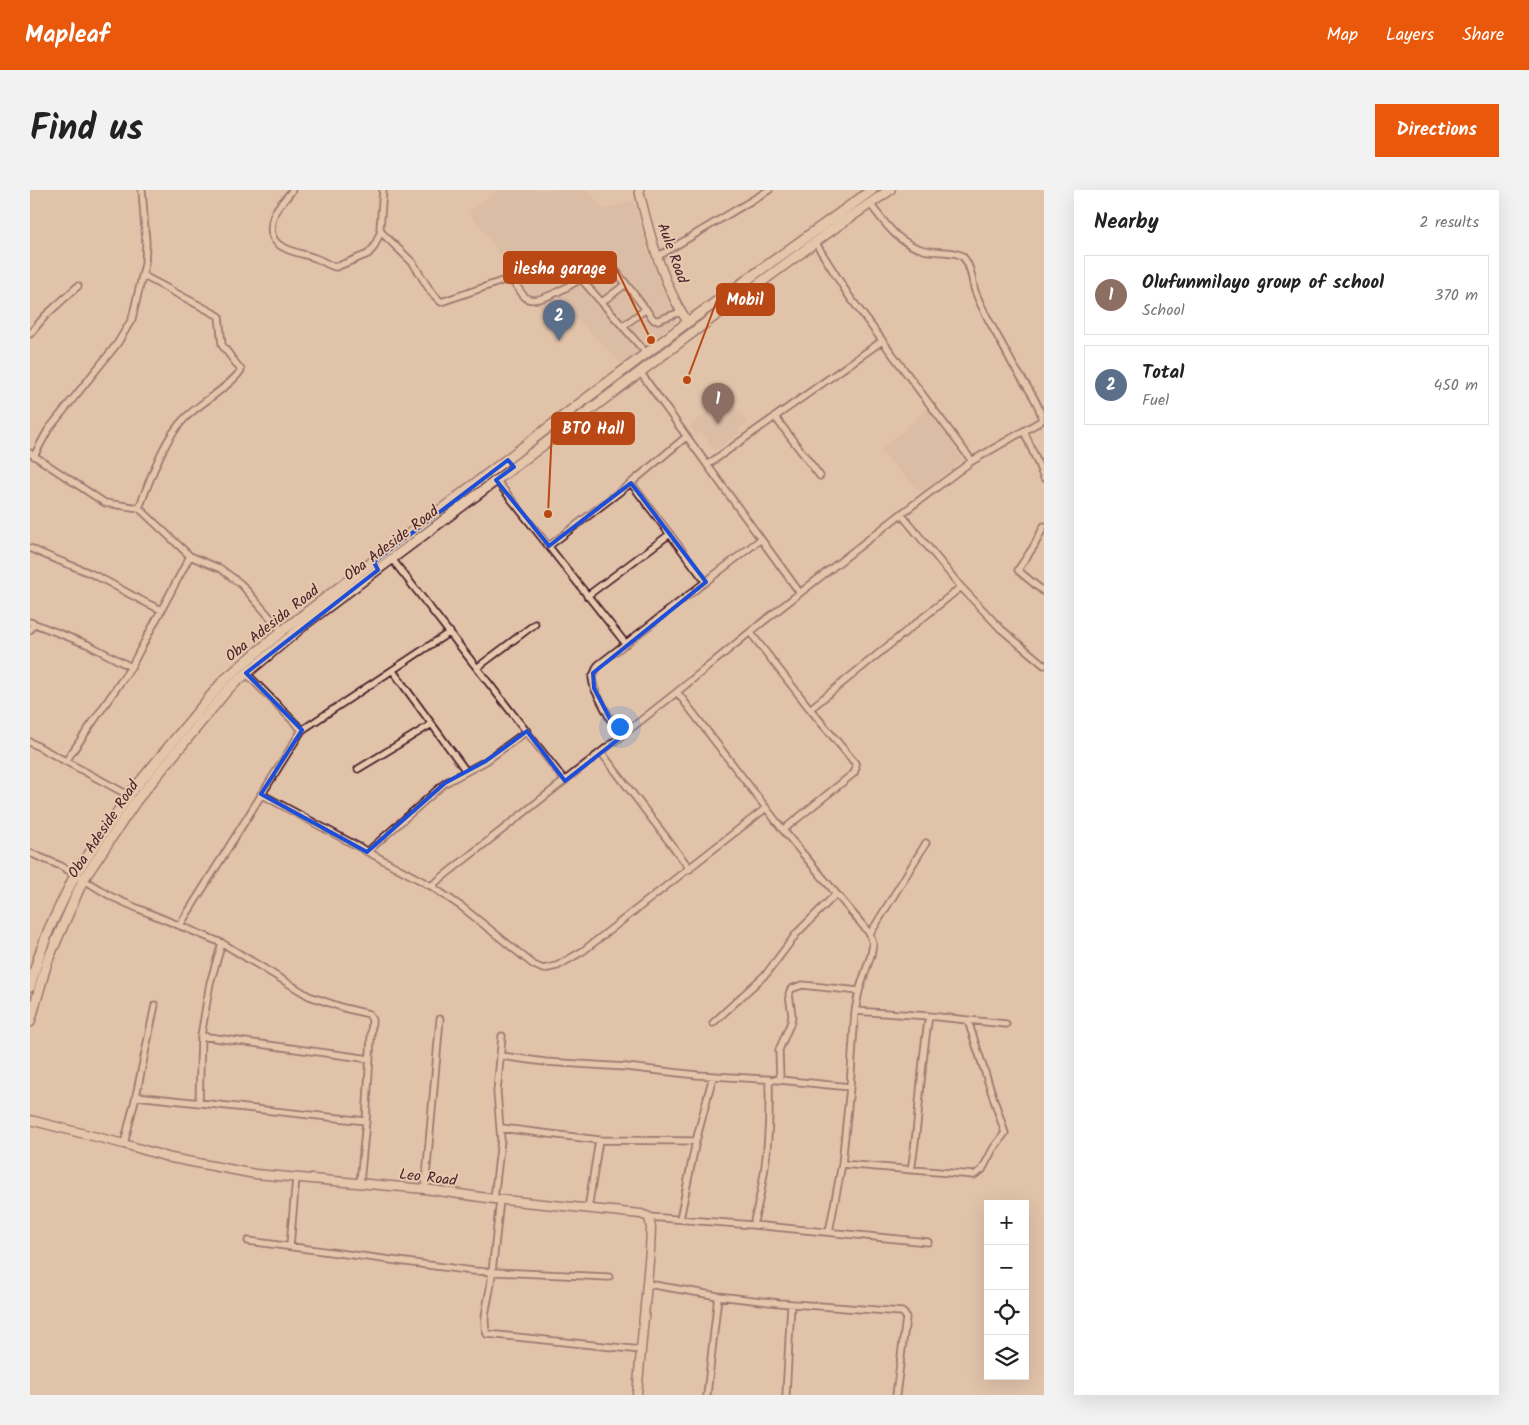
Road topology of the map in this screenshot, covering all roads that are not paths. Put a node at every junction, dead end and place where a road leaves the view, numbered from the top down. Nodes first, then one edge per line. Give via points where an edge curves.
1 (142, 190) edge
2 (292, 190) edge
3 (383, 190) edge
4 (639, 190) edge
5 (769, 190) edge
6 (872, 190) edge
7 (890, 190) edge
8 (870, 204) junction
9 (381, 231) junction
10 (815, 242) junction
11 (657, 256) junction
12 (142, 275) junction
13 (582, 280) junction
14 (626, 284) junction
15 (78, 286) dead end
16 (602, 302) junction
17 (646, 310) junction
18 (681, 312) junction
19 (688, 322) junction
20 (623, 326) junction
21 (30, 334) edge
22 (882, 341) junction
23 (647, 354) junction
24 (640, 372) junction
25 (775, 417) junction
26 (1024, 431) junction
27 (686, 436) junction
28 (32, 455) edge
29 (972, 461) junction
30 (511, 464) junction
31 (707, 465) junction
32 (820, 476) dead end
33 (1044, 478) edge
34 (496, 480) junction
35 (631, 483) junction
36 (139, 508) junction
37 (901, 514) junction
38 (1044, 526) edge
39 (670, 534) junction
40 (761, 540) junction
41 (549, 546) junction
42 (30, 548) edge
43 (190, 556) junction
44 (392, 559) junction
45 (376, 566) junction
46 (706, 582) junction
47 (961, 587) junction
48 (1044, 592) edge
49 (800, 593) junction
50 (587, 596) junction
51 (162, 610) junction
52 (32, 623) edge
53 (535, 624) dead end
54 (30, 630) edge
55 (282, 631) junction
56 (450, 632) junction
57 (750, 632) junction
58 (626, 644) junction
59 (1044, 665) edge
60 (131, 667) junction
61 (478, 667) junction
62 (394, 671) junction
63 (246, 673) junction
64 (677, 692) junction
65 (810, 709) junction
66 (432, 724) junction
67 (302, 730) junction
68 (527, 731) junction
69 (620, 738) junction
70 (30, 742) edge
71 (601, 752) junction
72 (66, 761) junction
73 (358, 769) dead end
74 (466, 771) junction
75 (565, 781) junction
76 (261, 794) junction
77 (132, 798) junction
78 (766, 808) junction
79 (783, 830) junction
80 (926, 843) dead end
81 (366, 852) junction
82 (30, 853) edge
83 (690, 869) junction
84 (79, 877) junction
85 (431, 886) junction
86 (836, 894) junction
87 (180, 925) junction
88 (870, 934) junction
89 (222, 943) junction
90 (30, 987) edge
91 (859, 991) junction
92 (155, 1005) dead end
93 (855, 1011) junction
94 (929, 1016) junction
95 (440, 1019) dead end
96 (968, 1021) junction
97 (30, 1022) edge
98 (714, 1023) dead end
99 (1006, 1024) dead end
100 (201, 1036) junction
101 (502, 1036) dead end
102 (501, 1056) junction
103 (370, 1059) junction
104 (712, 1076) junction
105 (769, 1080) junction
106 (780, 1080) junction
107 (850, 1087) junction
108 (136, 1096) junction
109 (199, 1102) junction
110 (30, 1120) edge
111 (366, 1121) junction
112 (501, 1128) junction
113 (599, 1140) junction
114 (696, 1141) junction
115 (124, 1144) junction
116 (842, 1164) junction
117 (911, 1170) junction
118 (296, 1178) junction
119 (360, 1183) junction
120 (425, 1189) junction
121 (497, 1199) junction
122 (588, 1209) junction
123 (649, 1217) junction
124 (680, 1219) junction
125 (754, 1226) junction
126 (829, 1232) junction
127 (248, 1241) dead end
128 (928, 1242) dead end
129 (290, 1246) junction
130 (492, 1272) junction
131 (609, 1277) dead end
132 (648, 1284) junction
133 (718, 1296) junction
134 (791, 1304) junction
135 (641, 1350) junction
136 (637, 1395) edge
137 (707, 1395) edge
138 (786, 1395) edge
139 (896, 1395) edge

1 - 12 street via 146,243
2 - 9 street via 275,212 271,226 273,238 283,248 336,267 368,254
3 - 9 street
4 - 11 street, Aule Road
5 - 11 street
6 - 19 main road, Oba Adesida Road
7 - 8 main road, Oba Adeside Road
8 - 10 main road, Oba Adeside Road
8 - 26 street via 906,244 964,258 978,297 1041,415 1041,421
9 - 13 street via 413,263 441,302 505,280 514,282 524,296 532,300
10 - 22 street via 848,296
10 - 24 main road, Oba Adeside Road
11 - 18 street, Aule Road
12 - 28 street via 126,331
12 - 36 street via 219,316 222,345 241,370 177,427 160,457
13 - 14 street via 604,264 613,267
13 - 16 street
14 - 16 street
14 - 17 street
15 - 21 street
16 - 20 street
17 - 18 street via 656,321
17 - 20 street
18 - 19 street, Aule Road
19 - 23 main road, Oba Adesida Road
20 - 23 street
22 - 25 street
22 - 29 street
23 - 30 main road, Oba Adesida Road via 587,398
24 - 27 street
24 - 30 main road, Oba Adeside Road
25 - 31 street
25 - 32 street
26 - 29 street
26 - 33 street
27 - 31 street
27 - 35 street
28 - 36 street via 105,503
29 - 37 street
30 - 34 main road, Oba Adeside Road
30 - 45 main road, Oba Adesida Road
31 - 40 street
34 - 41 street
34 - 44 main road, Oba Adeside Road
35 - 39 street
35 - 41 street
36 - 43 street
37 - 47 street
37 - 49 street
38 - 48 street via 1018,570
39 - 46 street
39 - 50 street
40 - 46 street
40 - 49 street
41 - 50 street
42 - 51 street via 93,574
43 - 51 street
43 - 55 street via 221,569 242,584
44 - 45 main road, Oba Adeside Road
44 - 56 street
45 - 55 main road, Oba Adesida Road
45 - 63 main road, Oba Adeside Road
46 - 58 street
47 - 59 street via 1001,629
47 - 65 street
49 - 57 street
50 - 58 street
51 - 60 street
52 - 54 street
52 - 60 street via 89,645
53 - 61 street
55 - 77 main road, Oba Adesida Road via 223,680
56 - 61 street
56 - 62 street
57 - 64 street
57 - 65 street
58 - 69 street via 598,665 592,678
60 - 72 street
61 - 68 street
62 - 66 street
62 - 67 street
63 - 67 street
63 - 77 main road, Oba Adeside Road via 217,701
64 - 69 street
64 - 78 street
65 - 79 street via 856,768 854,773
66 - 73 street
66 - 74 street
67 - 76 street
68 - 74 street via 486,761
68 - 75 street
69 - 71 street
70 - 72 street
71 - 75 street
71 - 83 street
72 - 77 street
74 - 81 street via 439,788
75 - 85 street
76 - 81 street
76 - 87 street
77 - 84 main road, Oba Adesida Road
78 - 79 street
78 - 83 street
79 - 86 street
80 - 88 street
81 - 85 street
82 - 84 street via 48,859
83 - 85 street via 583,951 543,970
84 - 87 street via 112,897
84 - 90 main road, Oba Adesida Road via 49,929
84 - 97 main road, Oba Adeside Road via 47,962
86 - 88 street
86 - 98 street via 796,933 766,973
87 - 89 street
88 - 91 street via 873,944 871,955
89 - 100 street via 210,983
89 - 103 street via 309,996 369,1014 372,1020
91 - 93 street
91 - 106 street via 802,985 791,989 791,1022 779,1050
92 - 108 street
93 - 94 street
93 - 107 street
94 - 96 street
94 - 117 street
95 - 120 street
96 - 99 street
96 - 117 street via 1005,1133 980,1172 974,1175
100 - 103 street
100 - 109 street
101 - 102 street
102 - 104 street
102 - 112 street via 497,1106
103 - 111 street
104 - 105 street
104 - 114 street
105 - 106 street
105 - 125 street via 766,1166
106 - 107 street
107 - 116 street
108 - 109 street
108 - 115 street
109 - 111 street
110 - 115 street, Leo Road
111 - 119 street
112 - 113 street
112 - 121 street
113 - 114 street
113 - 122 street
114 - 124 street
115 - 118 street, Leo Road via 210,1166
116 - 117 street
116 - 126 street
118 - 119 street, Leo Road
118 - 129 street
119 - 120 street, Leo Road
120 - 121 street, Leo Road
121 - 122 street, Leo Road
121 - 130 street
122 - 123 street, Leo Road
123 - 124 street
123 - 132 street
124 - 125 street
125 - 126 street
126 - 128 street
127 - 129 street
129 - 130 street
130 - 131 street
130 - 135 street via 485,1327 487,1334
132 - 133 street
132 - 135 street
133 - 134 street
133 - 137 street
134 - 138 street
134 - 139 street via 905,1314
135 - 136 street

